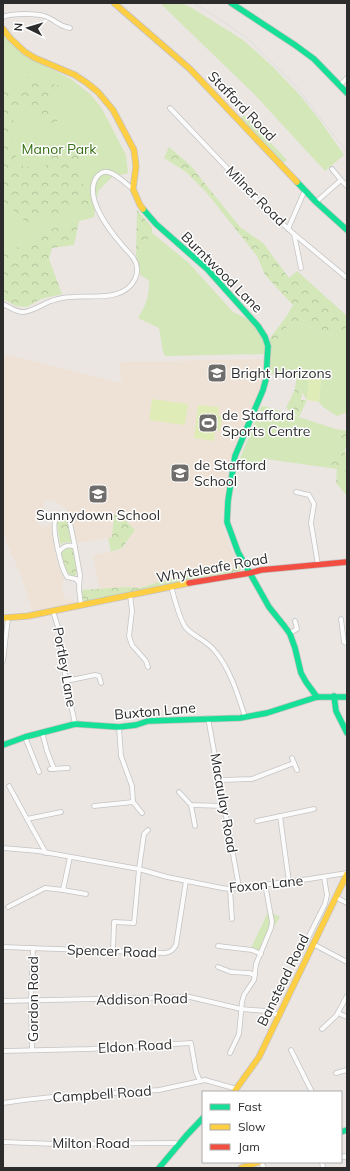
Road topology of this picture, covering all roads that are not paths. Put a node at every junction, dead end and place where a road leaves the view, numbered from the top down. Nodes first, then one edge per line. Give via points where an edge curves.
1 (114, 3) edge
2 (231, 3) edge
3 (3, 17) edge
4 (70, 28) dead end
5 (3, 29) edge
6 (347, 78) edge
7 (340, 85) junction
8 (347, 93) edge
9 (170, 108) dead end
10 (332, 169) dead end
11 (341, 180) junction
12 (347, 186) edge
13 (133, 189) junction
14 (305, 190) junction
15 (316, 202) junction
16 (288, 228) junction
17 (347, 230) edge
18 (294, 234) junction
19 (301, 268) dead end
20 (347, 278) edge
21 (3, 304) edge
22 (296, 492) dead end
23 (75, 547) junction
24 (59, 552) junction
25 (347, 562) edge
26 (318, 565) junction
27 (250, 573) junction
28 (79, 583) junction
29 (171, 586) junction
30 (130, 595) junction
31 (81, 604) junction
32 (53, 611) junction
33 (6, 618) edge
34 (341, 619) dead end
35 (295, 621) dead end
36 (290, 633) junction
37 (347, 643) edge
38 (3, 661) edge
39 (148, 667) dead end
40 (66, 681) junction
41 (101, 683) dead end
42 (334, 696) junction
43 (316, 697) junction
44 (347, 697) edge
45 (244, 717) junction
46 (208, 718) junction
47 (75, 724) junction
48 (119, 727) junction
49 (42, 732) junction
50 (347, 733) edge
51 (25, 737) junction
52 (3, 745) edge
53 (292, 758) dead end
54 (294, 764) junction
55 (68, 768) dead end
56 (297, 770) dead end
57 (39, 772) dead end
58 (220, 780) junction
59 (9, 786) dead end
60 (179, 792) dead end
61 (134, 802) junction
62 (191, 805) junction
63 (94, 806) dead end
64 (224, 806) junction
65 (314, 809) dead end
66 (61, 812) dead end
67 (142, 813) dead end
68 (280, 816) junction
69 (27, 819) junction
70 (257, 821) dead end
71 (195, 826) dead end
72 (148, 830) dead end
73 (3, 848) edge
74 (46, 853) junction
75 (70, 857) junction
76 (139, 869) junction
77 (347, 873) edge
78 (324, 877) junction
79 (186, 881) junction
80 (289, 882) junction
81 (266, 884) junction
82 (239, 887) junction
83 (230, 888) junction
84 (63, 890) junction
85 (86, 894) dead end
86 (335, 897) junction
87 (347, 903) edge
88 (8, 907) dead end
89 (232, 919) dead end
90 (313, 944) junction
91 (218, 946) dead end
92 (3, 947) edge
93 (33, 948) junction
94 (303, 948) dead end
95 (113, 951) junction
96 (261, 954) junction
97 (347, 962) edge
98 (218, 967) dead end
99 (255, 975) junction
100 (347, 996) edge
101 (31, 1000) junction
102 (3, 1001) edge
103 (241, 1009) junction
104 (338, 1013) junction
105 (278, 1015) junction
106 (347, 1018) edge
107 (322, 1029) dead end
108 (32, 1050) junction
109 (291, 1050) dead end
110 (3, 1052) edge
111 (230, 1053) dead end
112 (347, 1070) edge
113 (336, 1073) dead end
114 (200, 1081) junction
115 (235, 1090) edge
116 (312, 1091) edge
117 (3, 1103) edge
118 (202, 1119) edge
119 (3, 1142) edge
120 (179, 1144) junction
121 (256, 1163) edge
122 (242, 1166) edge
123 (159, 1168) edge

1 - 14 street, Stafford Road via 190,69
2 - 7 street via 314,59
3 - 4 street via 28,14 46,16 61,26
5 - 13 street via 25,52 87,83 113,110 134,150 136,166
6 - 7 street
7 - 8 street
9 - 16 street, Milner Road via 266,209
10 - 11 street
11 - 12 street
11 - 15 street
13 - 21 street via 110,172 104,171 95,180 93,188 100,214 137,265 136,278 129,288 110,296 80,296 52,300 25,312
13 - 27 street, Burntwood Lane via 146,214 224,287 258,326 268,346 266,379 235,456 228,501 228,527
14 - 15 street, Stafford Road
14 - 16 street
15 - 17 street, Stafford Road
16 - 18 street, Milner Road
18 - 19 street
18 - 20 street, Milner Road
22 - 26 street via 309,495 314,504 311,522
23 - 24 street via 65,546
23 - 24 street via 69,518 59,516 54,522
23 - 28 street
24 - 28 street via 67,577 76,579
25 - 26 street, Whyteleafe Road
26 - 27 street, Whyteleafe Road
27 - 29 street, Whyteleafe Road
27 - 36 street, Burntwood Lane via 269,607
28 - 31 street
29 - 30 street, Whyteleafe Road
29 - 45 street via 184,625 210,645 222,660 235,688
30 - 31 street, Whyteleafe Road
30 - 39 street via 132,611 129,636 132,645
31 - 32 street, Whyteleafe Road
32 - 33 street, Whyteleafe Road
32 - 40 street, Portley Lane via 60,634
33 - 38 street
34 - 37 street via 344,642
35 - 36 street via 297,629
36 - 43 street, Burntwood Lane via 302,674
40 - 41 street via 96,675 99,676
40 - 47 street, Portley Lane
42 - 43 street, Buxton Lane
42 - 44 street, Buxton Lane
42 - 50 street via 336,712
43 - 45 street, Buxton Lane
45 - 46 street, Buxton Lane
46 - 48 street, Buxton Lane via 148,721
46 - 58 street, Macaulay Road
47 - 48 street, Buxton Lane
47 - 49 street, Buxton Lane
48 - 61 street via 121,756 132,786
49 - 51 street, Buxton Lane
49 - 55 street via 52,769
51 - 52 street, Buxton Lane
51 - 57 street
53 - 54 street
54 - 56 street
54 - 58 street via 252,778
58 - 64 street, Macaulay Road
59 - 69 street
60 - 62 street
61 - 63 street
61 - 67 street
62 - 64 street
62 - 71 street
64 - 82 street, Macaulay Road
65 - 68 street
66 - 69 street
68 - 70 street
68 - 80 street
69 - 74 street
72 - 76 street via 144,834
73 - 74 street, Foxon Lane
74 - 75 street, Foxon Lane
75 - 76 street, Foxon Lane
75 - 84 street
76 - 79 street, Foxon Lane
76 - 95 street via 134,923 114,922
77 - 78 street, Foxon Lane
77 - 86 street, Banstead Road
78 - 80 street, Foxon Lane
78 - 94 street via 327,895 325,904
79 - 83 street, Foxon Lane via 216,888
79 - 95 street, Spencer Road via 174,950 165,953
80 - 81 street, Foxon Lane
81 - 82 street, Foxon Lane
81 - 96 street via 272,922
82 - 83 street, Foxon Lane
83 - 89 street
84 - 85 street
84 - 88 street via 45,888
86 - 87 street
86 - 90 street, Banstead Road
90 - 97 street
90 - 105 street, Banstead Road
91 - 96 street via 252,950
92 - 93 street, Spencer Road
93 - 95 street, Spencer Road
93 - 101 street, Gordon Road
96 - 99 street via 256,964
98 - 99 street via 231,972
99 - 103 street via 252,985 244,995
100 - 104 street
101 - 102 street, Addison Road
101 - 103 street, Addison Road via 190,997
101 - 108 street, Gordon Road
103 - 105 street, Addison Road via 268,1011
103 - 111 street via 239,1034
104 - 106 street
104 - 107 street
105 - 115 street, Banstead Road via 259,1057
108 - 110 street, Eldon Road
108 - 114 street, Eldon Road via 191,1043
109 - 116 street
112 - 113 street
114 - 115 street via 210,1081
114 - 117 street, Campbell Road via 158,1090
118 - 120 street
119 - 120 street, Milton Road
120 - 123 street
121 - 122 street

